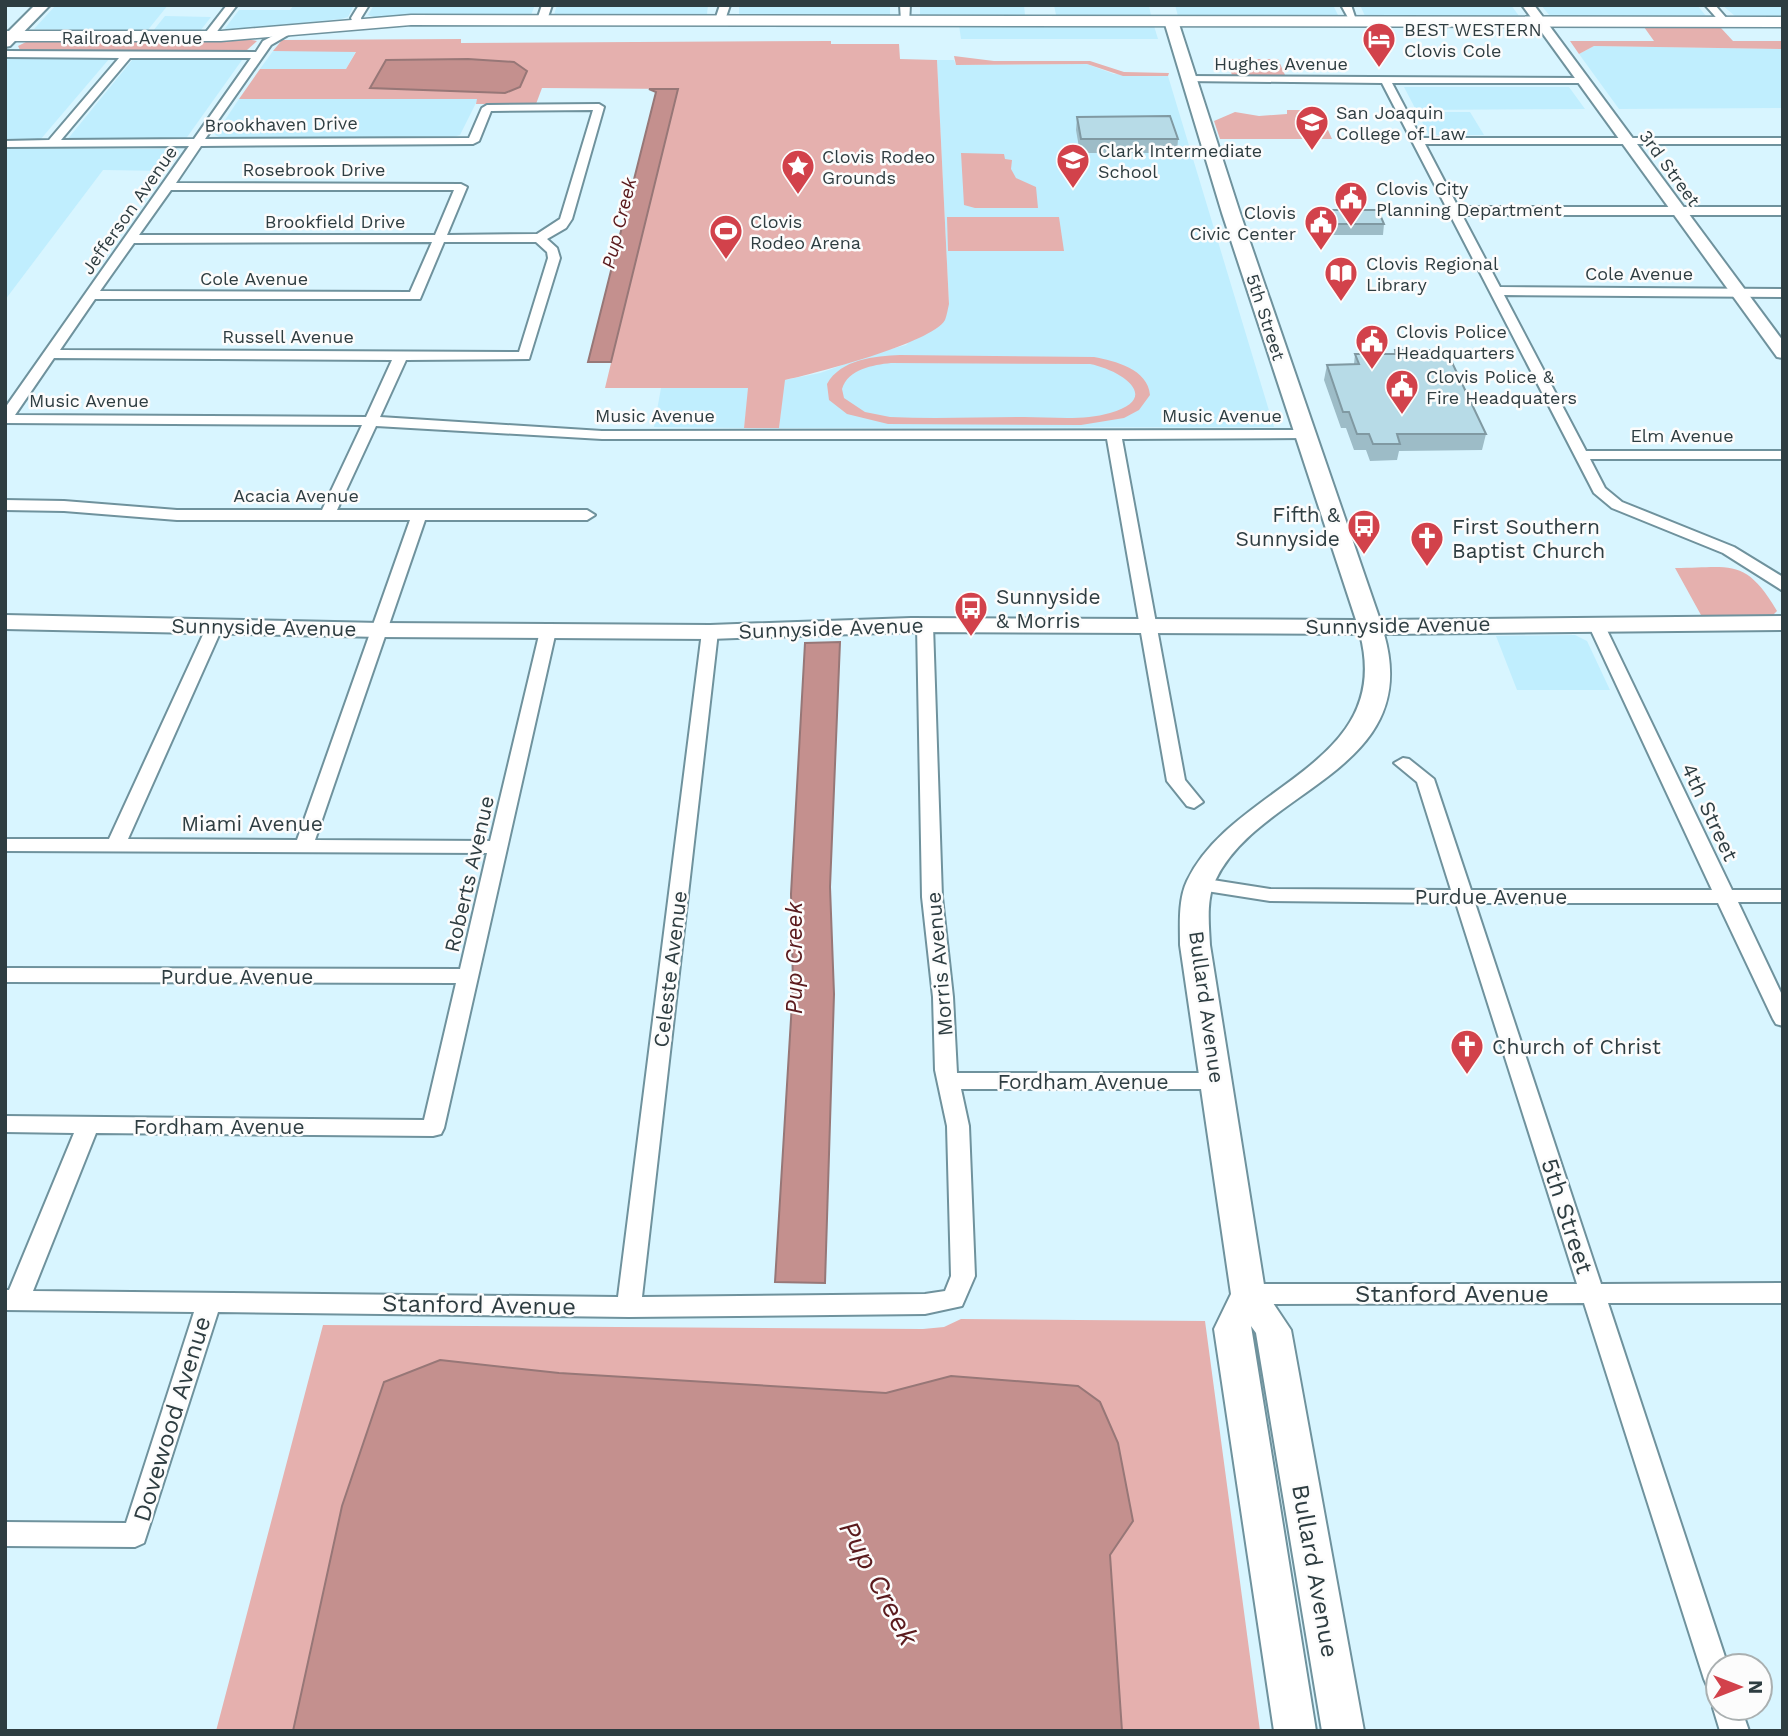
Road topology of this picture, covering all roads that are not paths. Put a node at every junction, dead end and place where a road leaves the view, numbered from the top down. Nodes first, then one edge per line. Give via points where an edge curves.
1 (43, 5) edge
2 (232, 5) edge
3 (364, 5) edge
4 (1346, 5) edge
5 (1528, 5) edge
6 (1710, 5) edge
7 (545, 13) edge
8 (722, 13) edge
9 (906, 13) edge
10 (1168, 13) edge
11 (1354, 21) junction
12 (1539, 21) junction
13 (1725, 22) junction
14 (1783, 22) edge
15 (357, 23) junction
16 (290, 30) junction
17 (244, 35) junction
18 (208, 36) junction
19 (8, 38) edge
20 (267, 43) junction
21 (5, 54) edge
22 (127, 55) junction
23 (259, 55) junction
24 (1188, 79) junction
25 (1386, 81) junction
26 (1583, 81) junction
27 (1416, 141) junction
28 (1627, 141) junction
29 (1783, 141) edge
30 (198, 142) junction
31 (5, 144) edge
32 (52, 144) junction
33 (167, 186) junction
34 (1453, 211) junction
35 (1677, 211) junction
36 (1783, 211) edge
37 (539, 238) junction
38 (131, 239) junction
39 (439, 239) junction
40 (1495, 291) junction
41 (1737, 292) junction
42 (1783, 293) edge
43 (92, 295) junction
44 (52, 354) junction
45 (1783, 354) edge
46 (401, 355) junction
47 (5, 419) edge
48 (371, 421) junction
49 (1306, 434) junction
50 (1114, 435) junction
51 (1581, 455) junction
52 (1783, 455) edge
53 (1611, 502) joint
54 (5, 505) edge
55 (328, 514) junction
56 (419, 515) junction
57 (587, 515) dead end
58 (1783, 586) edge
59 (5, 622) edge
60 (1783, 623) edge
61 (1596, 624) junction
62 (925, 625) junction
63 (1148, 625) junction
64 (215, 626) junction
65 (1370, 627) junction
66 (380, 630) junction
67 (548, 631) junction
68 (710, 632) junction
69 (1403, 763) dead end
70 (1194, 802) dead end
71 (5, 845) edge
72 (116, 845) junction
73 (304, 846) junction
74 (498, 848) junction
75 (1200, 884) junction
76 (1463, 896) junction
77 (1783, 896) edge
78 (1725, 897) junction
79 (5, 975) edge
80 (468, 976) junction
81 (1783, 1019) edge
82 (948, 1081) junction
83 (1217, 1082) junction
84 (5, 1124) edge
85 (88, 1125) junction
86 (433, 1128) joint
87 (1592, 1293) junction
88 (1783, 1293) edge
89 (1248, 1294) junction
90 (953, 1299) joint
91 (11, 1300) edge
92 (209, 1302) junction
93 (629, 1307) junction
94 (5, 1534) edge
95 (1709, 1652) edge
96 (1295, 1731) edge
97 (1343, 1731) edge

1 - 19 main road
2 - 18 street
3 - 15 street
4 - 11 street
5 - 12 street, 3rd Street
6 - 13 street
7 - 8 main road
7 - 15 main road
8 - 9 main road
9 - 10 main road
10 - 11 main road
10 - 24 main road, 5th Street
11 - 12 main road
12 - 13 main road
12 - 26 street, 3rd Street
13 - 14 main road
15 - 16 main road
16 - 17 main road
16 - 20 street, Jefferson Avenue
17 - 18 main road
17 - 20 street
18 - 19 main road
20 - 23 street, Jefferson Avenue
21 - 22 street, Railroad Avenue
22 - 23 street, Railroad Avenue
22 - 32 street
23 - 30 street, Jefferson Avenue
24 - 25 street, Hughes Avenue
24 - 49 main road, 5th Street
25 - 26 street, Hughes Avenue
25 - 27 street
26 - 28 street, 3rd Street
27 - 28 street
27 - 34 street
28 - 29 street
28 - 35 street, 3rd Street
30 - 32 street, Brookhaven Drive
30 - 33 street, Jefferson Avenue
30 - 37 street, Brookhaven Drive via 472,141 486,107 599,107 566,219
31 - 32 street, Brookhaven Drive
33 - 38 street, Jefferson Avenue
33 - 39 street, Rosebrook Drive via 461,187
34 - 35 street
34 - 40 street
35 - 36 street
35 - 41 street, 3rd Street
37 - 39 street, Brookfield Drive
37 - 46 street, Russell Avenue via 554,258 524,356
38 - 39 street, Brookfield Drive
38 - 43 street, Jefferson Avenue
39 - 43 street, Cole Avenue via 415,296
40 - 41 street, Cole Avenue
40 - 51 street
41 - 42 street, Cole Avenue
41 - 45 street, 3rd Street
43 - 44 street, Jefferson Avenue
44 - 46 street, Russell Avenue
44 - 47 street, Jefferson Avenue
46 - 48 street
47 - 48 street, Music Avenue
48 - 50 street, Music Avenue via 602,435
48 - 55 street
49 - 50 street, Music Avenue
49 - 65 main road, 5th Street
50 - 63 street
51 - 52 street, Elm Avenue
51 - 53 street via 1599,490
53 - 58 street via 1747,559
54 - 55 street, Acacia Avenue via 177,515
55 - 56 street, Acacia Avenue
56 - 57 street, Acacia Avenue
56 - 66 street
59 - 64 main road, Sunnyside Avenue
60 - 61 main road, Sunnyside Avenue
61 - 65 main road, Sunnyside Avenue
61 - 78 street, 4th Street
62 - 63 main road, Sunnyside Avenue
62 - 68 main road, Sunnyside Avenue
62 - 82 street, Morris Avenue via 932,897
63 - 65 main road, Sunnyside Avenue
63 - 70 street via 1176,781
64 - 66 main road, Sunnyside Avenue
64 - 72 street
65 - 75 main road, Bullard Avenue via 1380,672 1369,717 1322,769 1237,832
66 - 67 main road, Sunnyside Avenue
66 - 73 street
67 - 68 main road, Sunnyside Avenue
67 - 74 street, Roberts Avenue
68 - 93 street, Celeste Avenue
69 - 76 street, 5th Street via 1425,779
71 - 72 street, Miami Avenue
72 - 73 street, Miami Avenue
73 - 74 street, Miami Avenue
74 - 80 street, Roberts Avenue
75 - 76 street, Purdue Avenue via 1270,895
75 - 83 main road, Bullard Avenue via 1194,910 1195,945
76 - 78 street, Purdue Avenue
76 - 87 street, 5th Street
77 - 78 street, Purdue Avenue
78 - 81 street, 4th Street
79 - 80 street, Purdue Avenue
80 - 86 street, Roberts Avenue
82 - 83 street, Fordham Avenue
82 - 90 street, Morris Avenue via 958,1126 963,1276
83 - 89 main road, Bullard Avenue
84 - 85 street, Fordham Avenue
85 - 86 street, Fordham Avenue
85 - 91 street
87 - 88 street, Stanford Avenue
87 - 89 street, Stanford Avenue
87 - 95 street, 5th Street
89 - 96 main road, Bullard Avenue via 1232,1329
89 - 97 main road, Bullard Avenue via 1273,1330
90 - 93 street, Stanford Avenue via 925,1304
91 - 92 street, Stanford Avenue
92 - 93 street, Stanford Avenue
92 - 94 street, Dovewood Avenue via 135,1535

